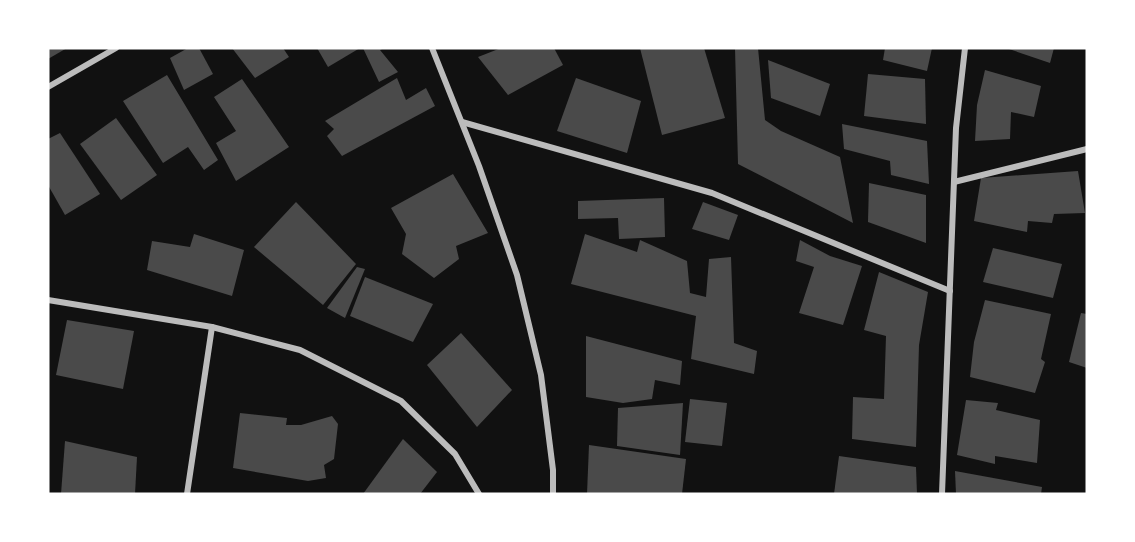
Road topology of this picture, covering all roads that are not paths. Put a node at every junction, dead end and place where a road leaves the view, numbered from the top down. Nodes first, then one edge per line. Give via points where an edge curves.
1 (116, 48) edge
2 (432, 48) edge
3 (965, 48) edge
4 (48, 87) edge
5 (462, 122) junction
6 (1087, 148) edge
7 (954, 182) junction
8 (950, 291) junction
9 (48, 300) edge
10 (212, 327) junction
11 (187, 494) edge
12 (479, 494) edge
13 (553, 494) edge
14 (942, 494) edge

1 - 4 street
2 - 5 street
3 - 7 street
5 - 8 street via 712,193
5 - 13 street via 518,275 541,375
6 - 7 street
7 - 8 street
8 - 14 street
9 - 10 street
10 - 11 street
10 - 12 street via 300,350 401,401 456,454

